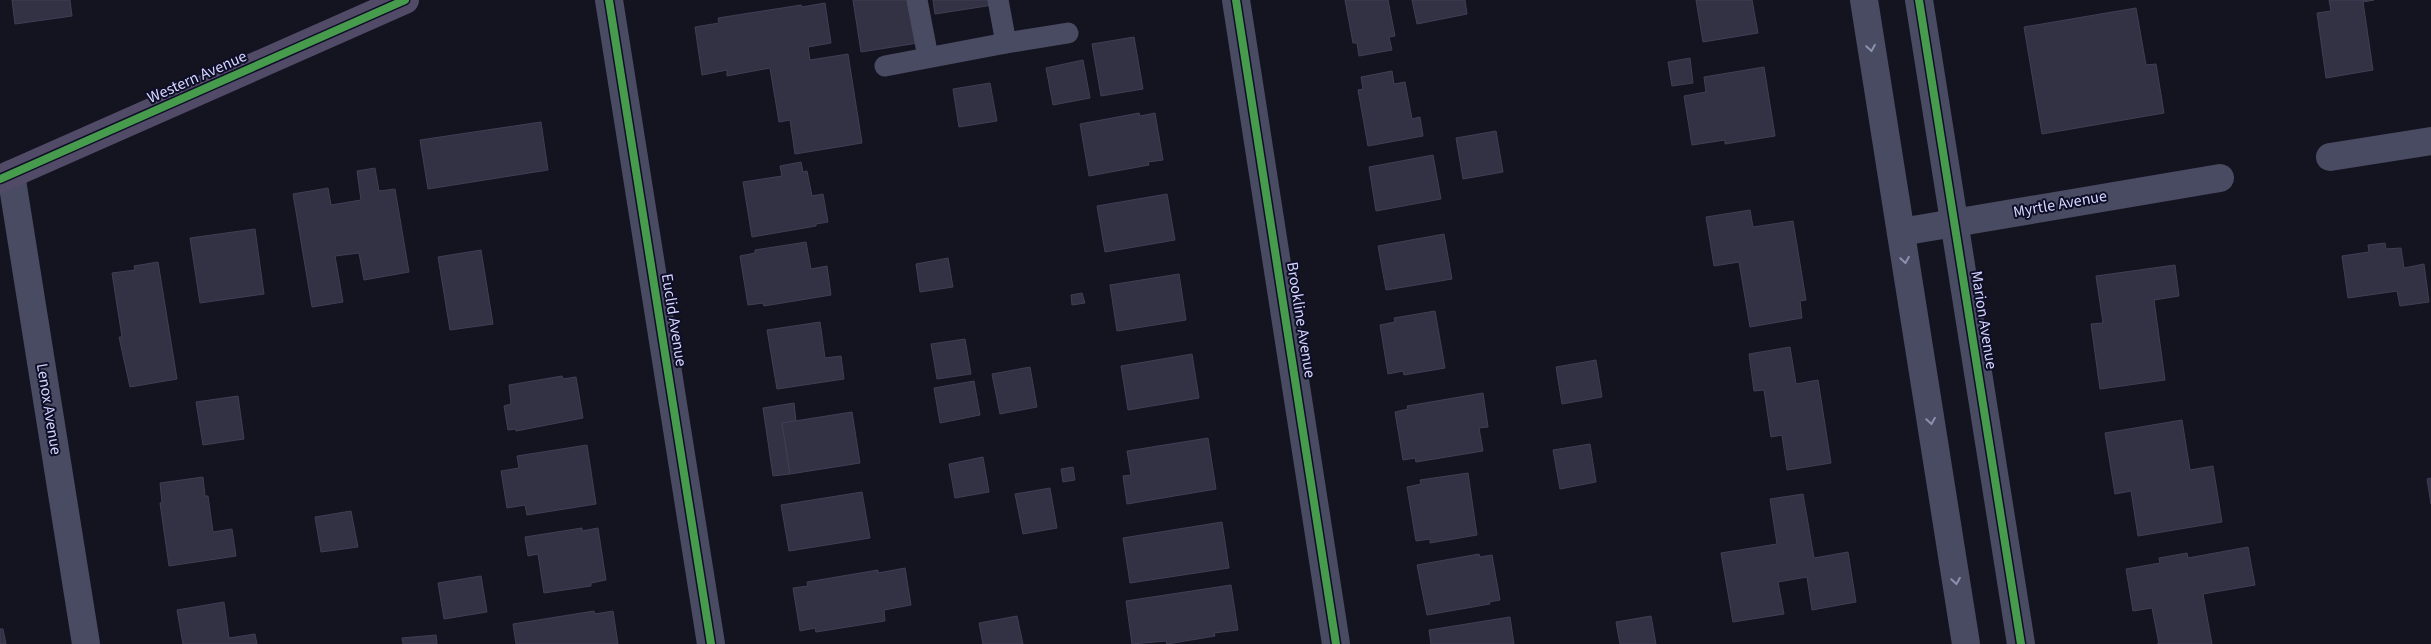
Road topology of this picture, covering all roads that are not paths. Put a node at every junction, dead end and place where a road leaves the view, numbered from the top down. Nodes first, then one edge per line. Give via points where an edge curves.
1 (406, 0) edge
2 (609, 0) edge
3 (917, 0) edge
4 (998, 0) edge
5 (1236, 0) edge
6 (1864, 0) edge
7 (1919, 0) edge
8 (1068, 33) dead end
9 (1006, 43) junction
10 (928, 56) junction
11 (884, 66) dead end
12 (2431, 141) edge
13 (2330, 157) dead end
14 (6, 176) edge
15 (2220, 178) dead end
16 (1954, 222) junction
17 (1901, 232) junction
18 (86, 644) edge
19 (711, 644) edge
20 (1336, 644) edge
21 (1966, 644) edge
22 (2021, 644) edge

1 - 14 main road, Western Avenue
2 - 19 street, Euclid Avenue
3 - 10 lane
4 - 9 lane
5 - 20 street, Brookline Avenue
6 -> 17 street
7 - 16 street, Marion Avenue
8 - 9 lane
9 - 10 lane
10 - 11 lane
12 - 13 street
14 - 18 street, Lenox Avenue
15 - 16 street, Myrtle Avenue
16 - 17 street, Myrtle Avenue
16 - 22 street, Marion Avenue
17 -> 21 street

